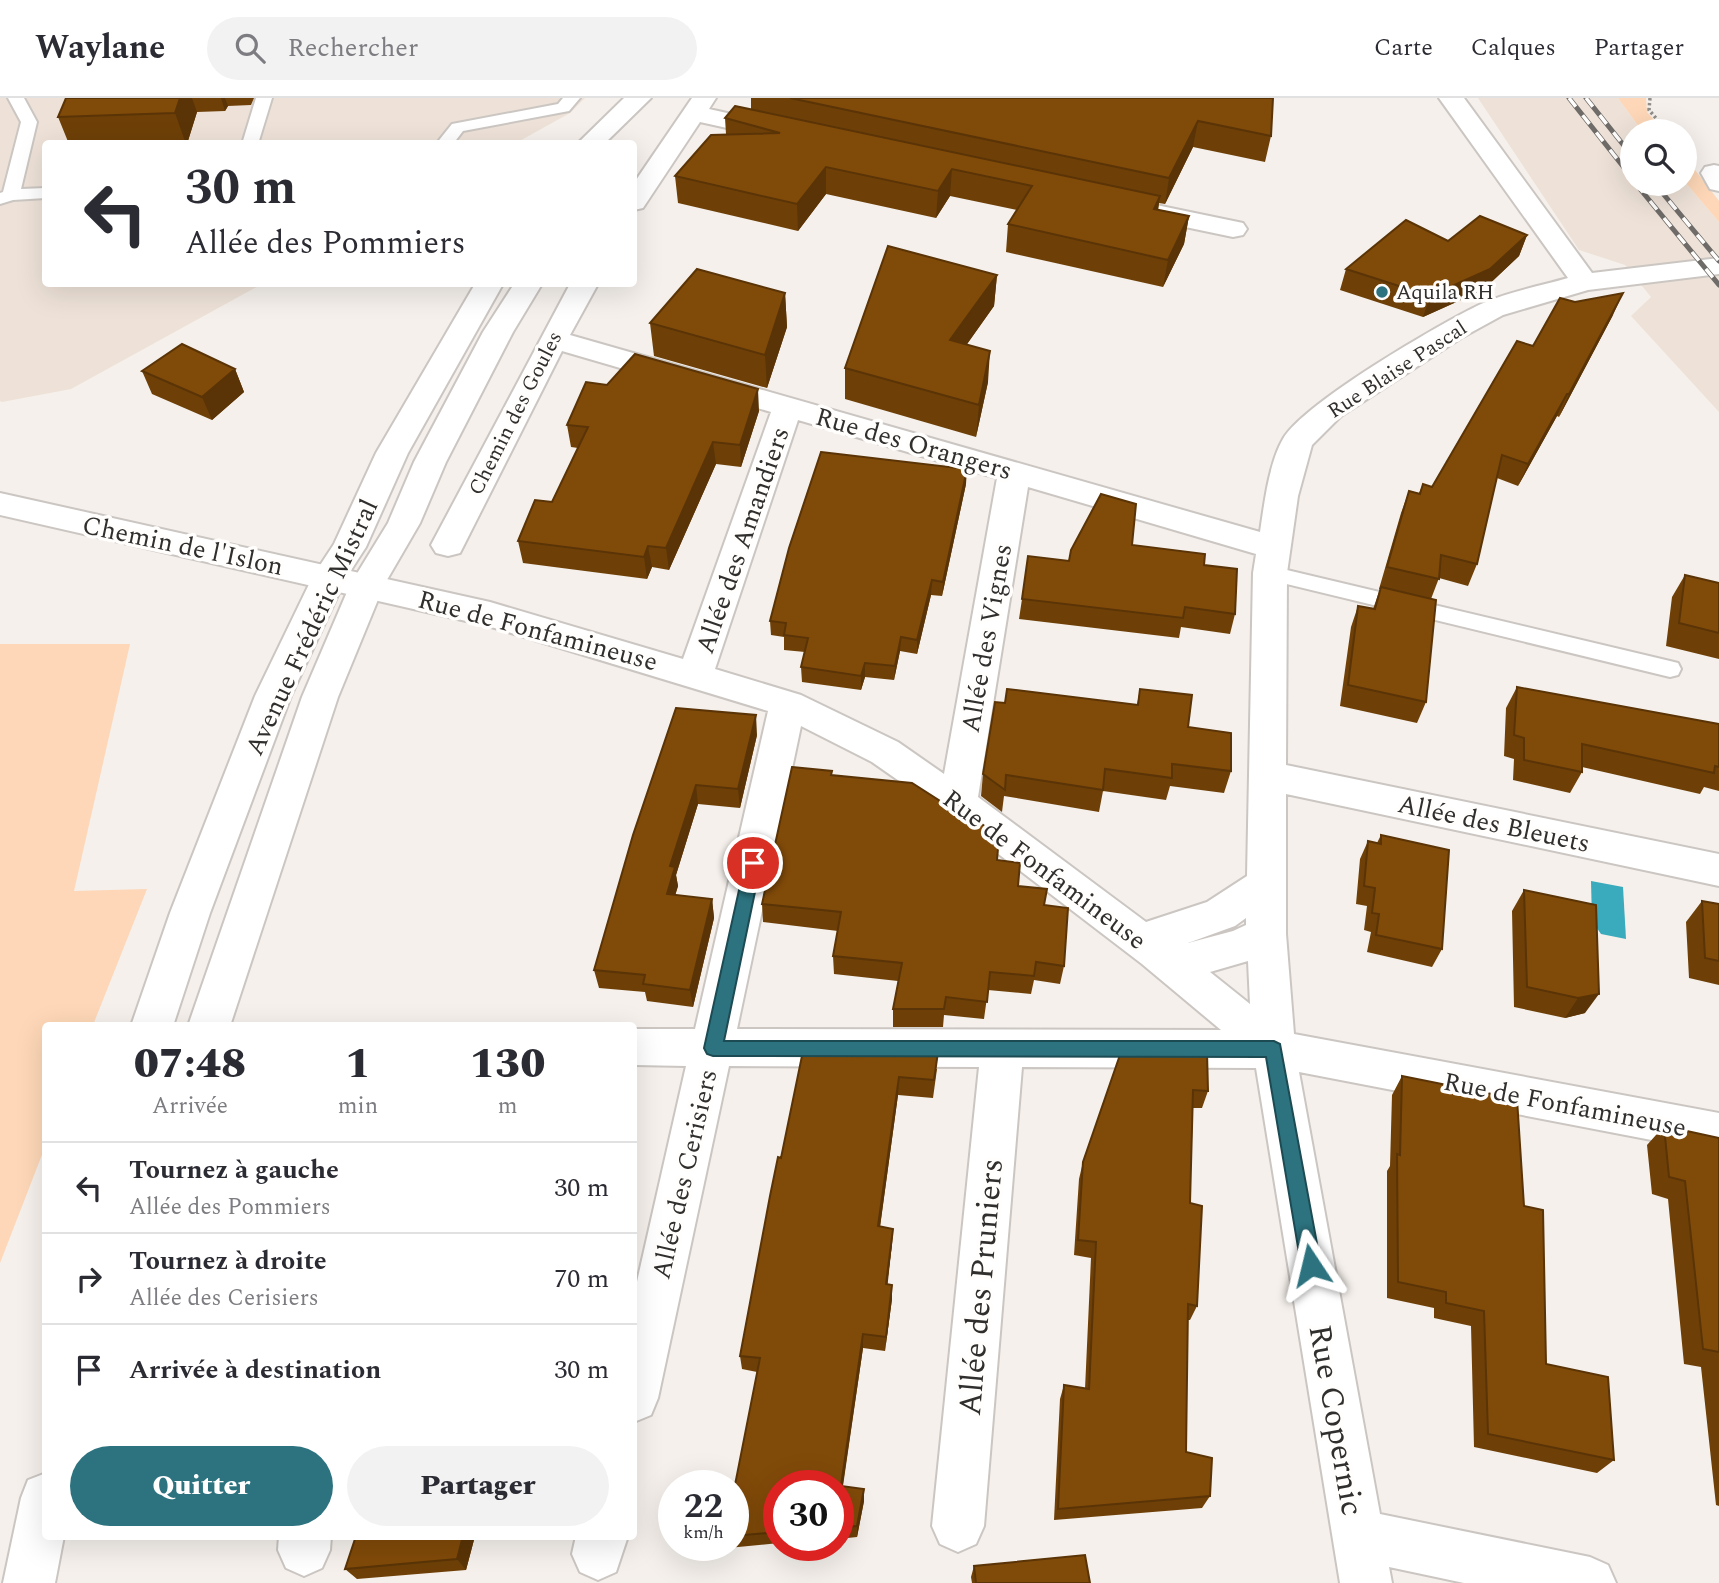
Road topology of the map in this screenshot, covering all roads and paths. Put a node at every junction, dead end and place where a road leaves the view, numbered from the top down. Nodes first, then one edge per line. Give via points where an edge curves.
1 (16, 98) edge
2 (264, 98) edge
3 (572, 98) edge
4 (639, 98) edge
5 (645, 98) edge
6 (1451, 98) edge
7 (1650, 98) edge
8 (699, 106) edge
9 (1657, 119) edge
10 (802, 136) edge
11 (251, 140) edge
12 (447, 140) edge
13 (593, 140) edge
14 (620, 140) edge
15 (42, 193) edge
16 (6, 197) edge
17 (637, 198) edge
18 (1112, 203) edge
19 (1233, 229) dead end
20 (1719, 266) edge
21 (1585, 282) junction
22 (487, 287) edge
23 (526, 287) edge
24 (582, 287) edge
25 (553, 338) junction
26 (788, 406) junction
27 (1014, 472) junction
28 (0, 504) edge
29 (448, 544) dead end
30 (1273, 561) junction
31 (330, 576) junction
32 (367, 585) junction
33 (1670, 669) dead end
34 (695, 675) junction
35 (788, 704) junction
36 (1268, 776) junction
37 (958, 803) junction
38 (1719, 870) edge
39 (1267, 883) junction
40 (1266, 934) junction
41 (1140, 940) junction
42 (1170, 965) junction
43 (153, 1022) edge
44 (210, 1022) edge
45 (637, 1048) edge
46 (713, 1048) junction
47 (1002, 1049) junction
48 (1274, 1049) junction
49 (1719, 1133) edge
50 (637, 1385) edge
51 (42, 1518) edge
52 (958, 1526) dead end
53 (1362, 1559) edge
54 (29, 1583) edge
55 (1590, 1583) edge

1 - 16 lane via 29,122
2 - 11 lane
3 - 12 lane via 563,108 458,127
4 - 13 street
5 - 14 street
6 - 21 street
7 - 9 path via 1650,110
8 - 10 street
8 - 17 street
15 - 16 lane
18 - 19 street
20 - 21 street, Rue Blaise Pascal
21 - 30 street, Rue Blaise Pascal via 1493,309 1330,408 1297,442 1282,496
22 - 31 street, Avenue Frédéric Mistral via 392,453 349,547
23 - 32 street, Avenue Frédéric Mistral via 498,332 430,462 404,523
24 - 25 street, Chemin des Goules
25 - 26 street, Rue des Orangers
25 - 29 street, Chemin des Goules
26 - 27 street, Rue des Orangers
26 - 34 street, Allée des Amandiers
27 - 30 street, Rue des Orangers
27 - 37 street, Allée des Vignes
28 - 31 street, Chemin de l'Islon
30 - 33 lane
30 - 36 street, Rue Blaise Pascal
31 - 32 street, Chemin de l'Islon
31 - 43 street, Avenue Frédéric Mistral via 273,696
32 - 34 street, Rue de Fonfamineuse via 491,614
32 - 44 street, Avenue Frédéric Mistral via 320,697
34 - 35 street, Rue de Fonfamineuse
35 - 37 street, Rue de Fonfamineuse via 885,752
35 - 46 street, Allée des Cerisiers
36 - 38 street, Allée des Bleuets
36 - 39 street, Rue Blaise Pascal
37 - 41 street, Rue de Fonfamineuse
39 - 40 street, Rue Blaise Pascal
39 - 41 street via 1221,914
40 - 42 street via 1242,946
40 - 48 street, Rue Blaise Pascal
41 - 42 street, Rue de Fonfamineuse
42 - 48 street, Rue de Fonfamineuse
45 - 46 street
46 - 47 street
46 - 50 street, Allée des Cerisiers
47 - 48 street
47 - 52 street, Allée des Pruniers
48 - 49 street, Rue de Fonfamineuse
48 - 53 street, Rue Copernic
51 - 54 street
53 - 55 street

